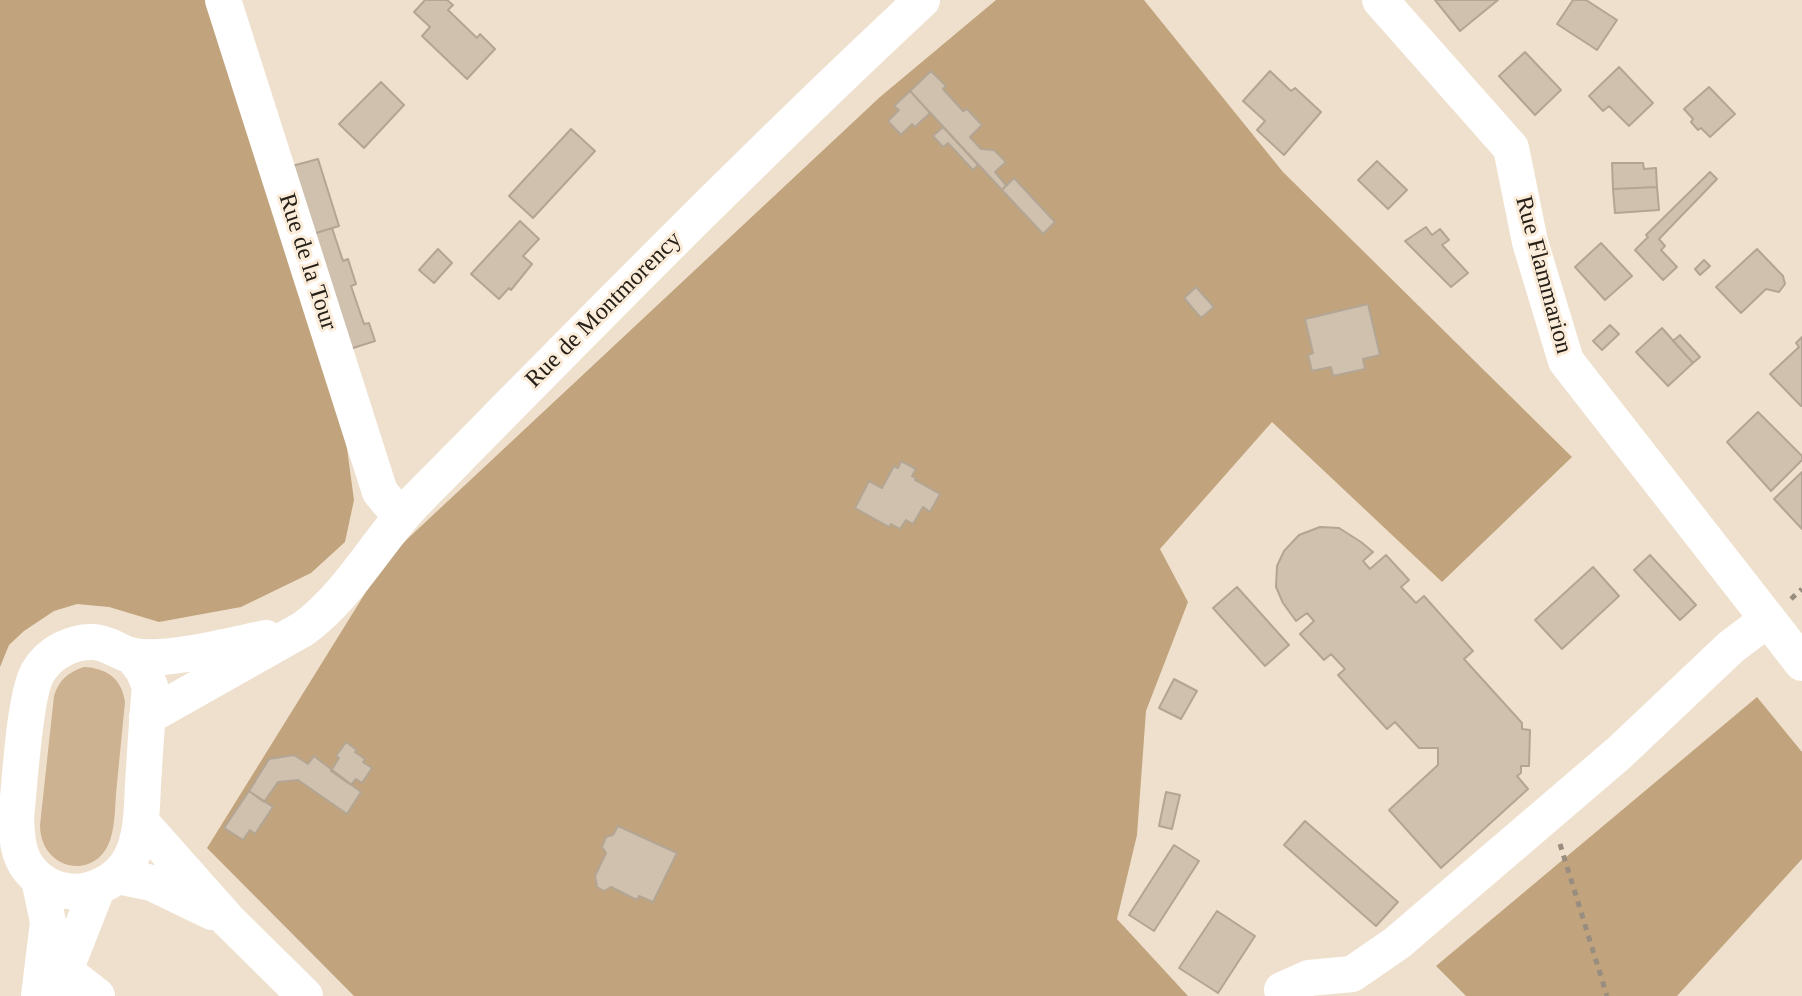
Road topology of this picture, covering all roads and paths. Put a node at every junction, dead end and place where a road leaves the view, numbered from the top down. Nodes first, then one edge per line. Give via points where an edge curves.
1 (223, 0) edge
2 (922, 0) edge
3 (1380, 0) edge
4 (401, 517) junction
5 (1768, 619) junction
6 (299, 631) junction
7 (132, 656) junction
8 (1802, 663) edge
9 (147, 717) junction
10 (1550, 812) junction
11 (141, 822) junction
12 (39, 879) junction
13 (108, 883) junction
14 (228, 920) junction
15 (60, 983) edge
16 (1282, 990) dead end
17 (39, 996) edge
18 (97, 996) edge
19 (305, 996) edge
20 (1607, 996) edge

1 - 4 street, Rue de la Tour via 380,492
2 - 4 street, Rue de Montmorency via 697,215
3 - 5 street, Rue Flammarion via 1511,148 1530,242 1566,361
4 - 6 street, Rue de Montmorency via 342,594
5 - 8 street, Rue Flammarion
5 - 10 street
6 - 7 street, Rue de Montmorency via 198,652
6 - 9 street, Rue de Montmorency
7 - 9 street via 150,686
7 - 12 street via 113,646 81,644 55,653 37,674 16,817 20,853
9 - 11 street
10 - 16 street via 1397,943 1352,974 1309,978
10 - 20 path
11 - 13 street via 127,866
11 - 14 street
12 - 13 street via 79,892
12 - 17 street via 48,922
13 - 14 street via 152,883
13 - 15 street
14 - 19 street
15 - 18 street

